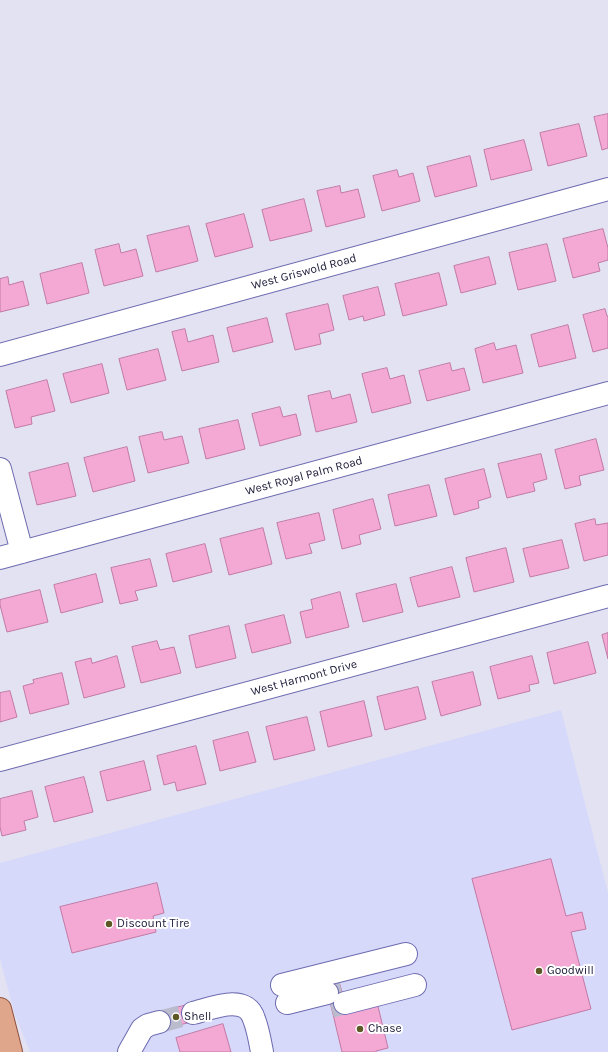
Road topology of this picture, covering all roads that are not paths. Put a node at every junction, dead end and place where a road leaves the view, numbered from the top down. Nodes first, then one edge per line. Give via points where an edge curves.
1 (608, 189) edge
2 (0, 355) edge
3 (608, 393) edge
4 (0, 469) edge
5 (22, 552) junction
6 (0, 558) edge
7 (608, 596) edge
8 (0, 760) edge
9 (287, 1002) joint
10 (0, 1009) edge
11 (194, 1013) tunnel mouth
12 (158, 1022) tunnel mouth
13 (6, 1043) edge
14 (129, 1052) edge
15 (262, 1052) edge

1 - 2 street, West Griswold Road
3 - 5 street, West Royal Palm Road
4 - 5 street
5 - 6 street, West Royal Palm Road
7 - 8 street, West Harmont Drive
9 - 9 street via 411,971 335,995
10 - 13 main road
11 - 15 street via 231,1003 240,1004 254,1017
12 - 14 street via 142,1029

